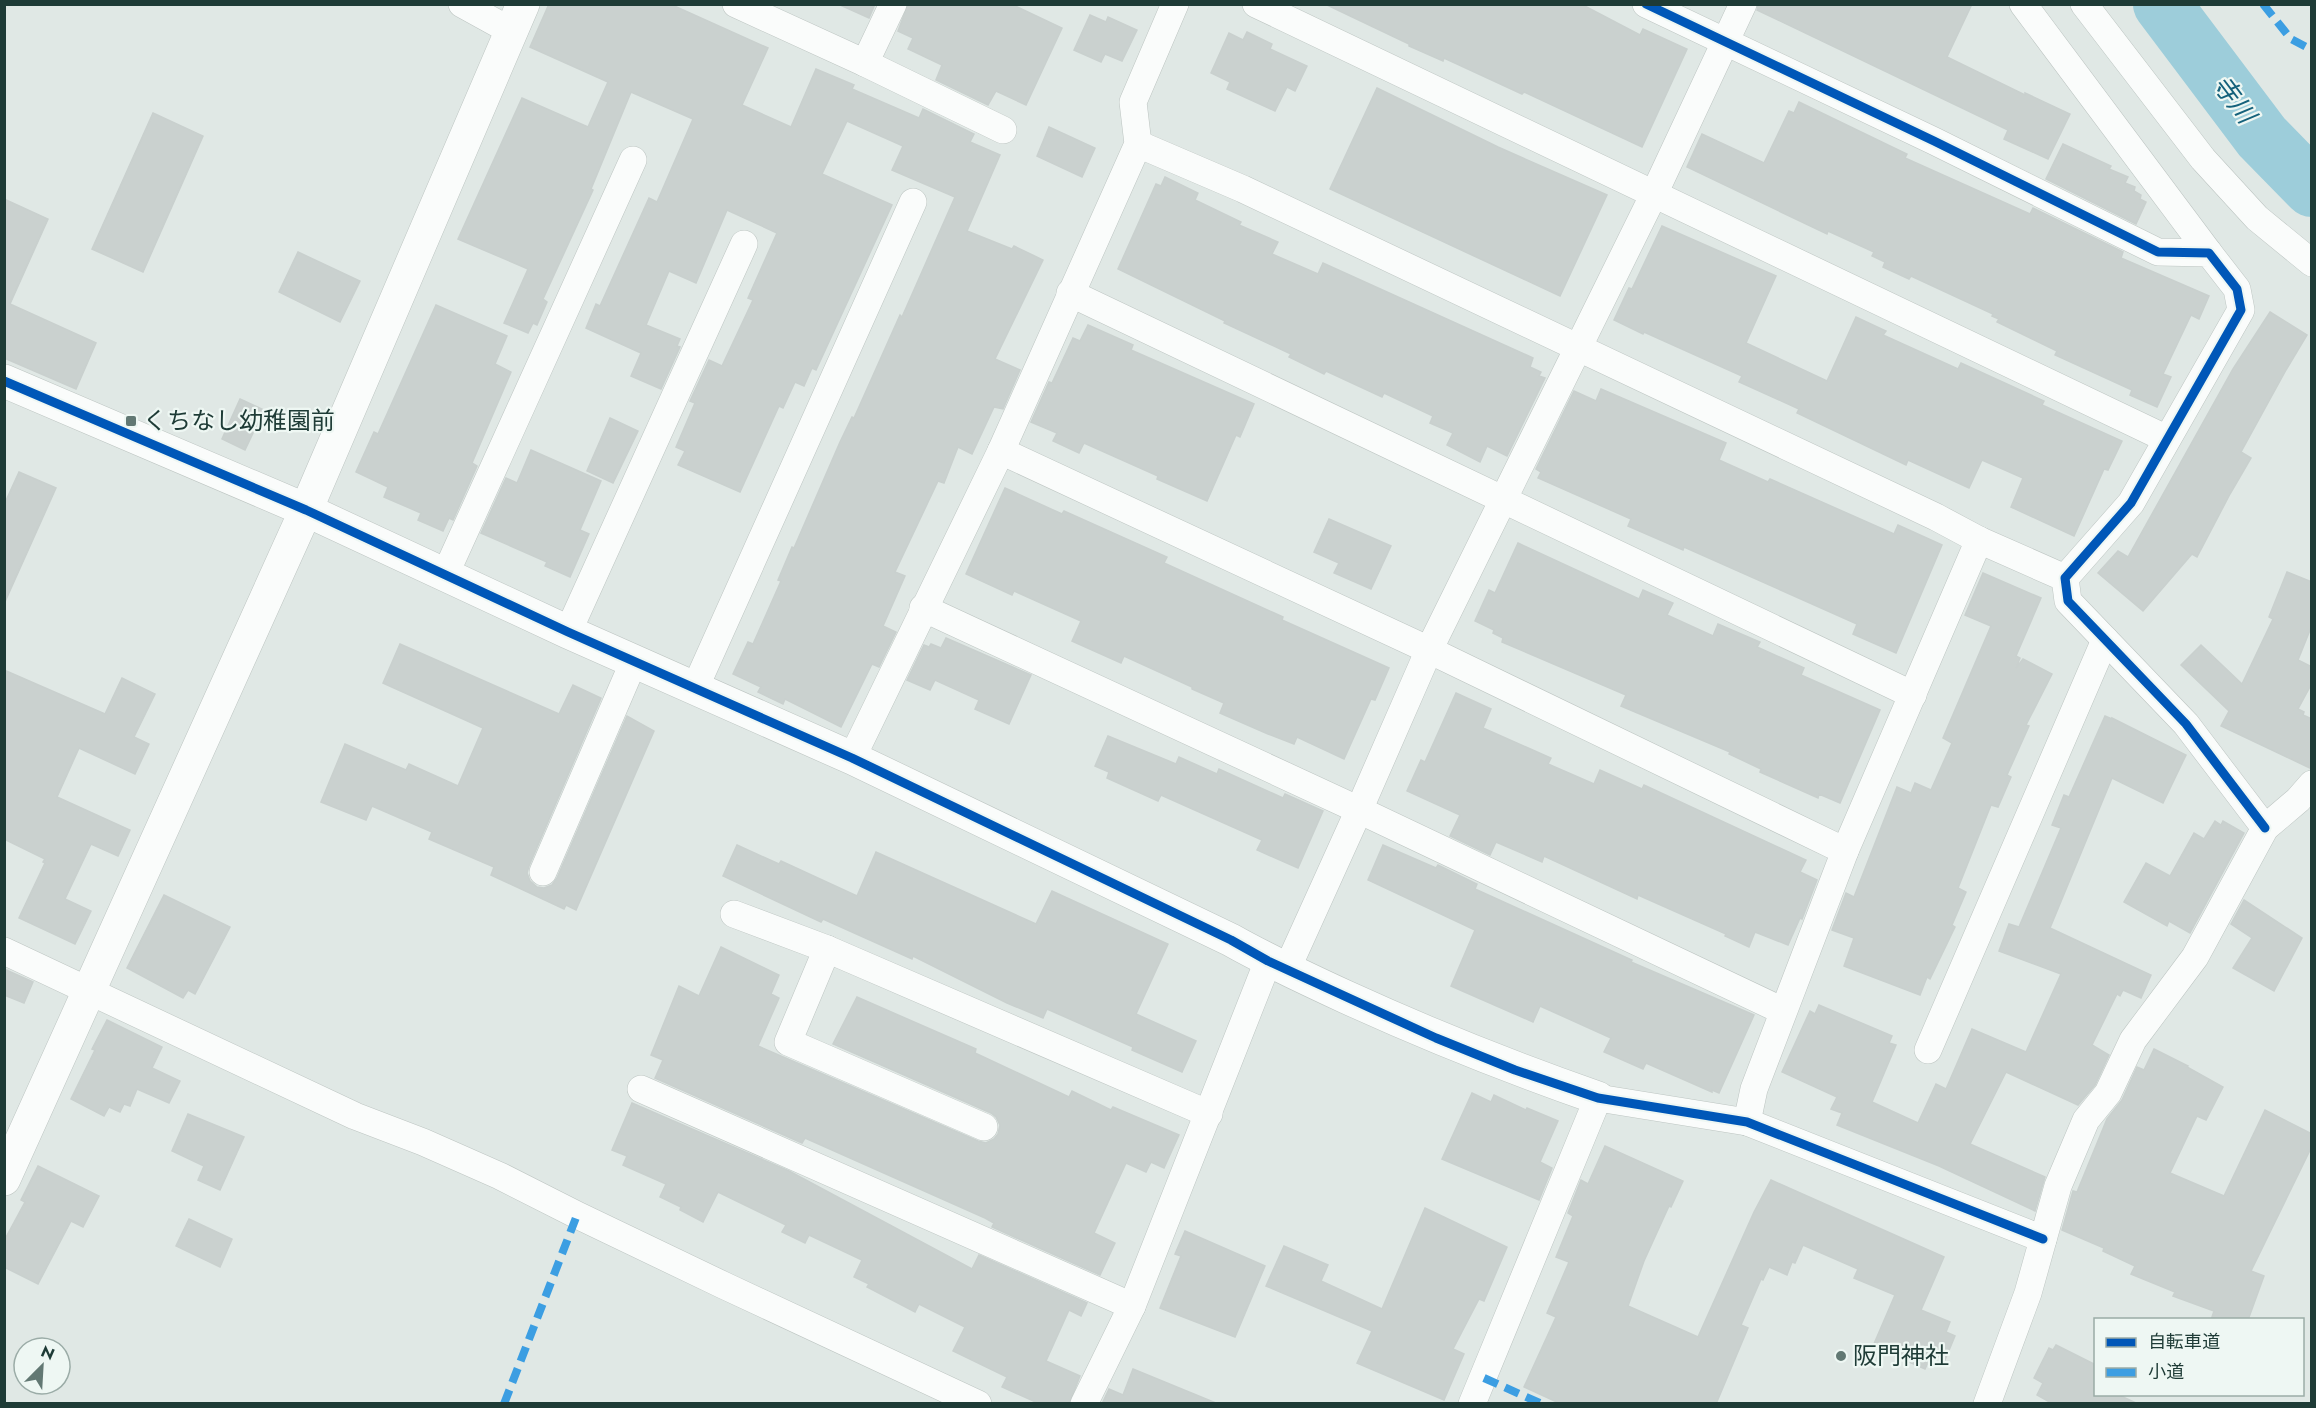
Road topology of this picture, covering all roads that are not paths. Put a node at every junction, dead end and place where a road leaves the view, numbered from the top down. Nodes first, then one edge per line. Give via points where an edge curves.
1 (462, 4) edge
2 (736, 4) edge
3 (893, 4) edge
4 (1175, 4) edge
5 (1256, 4) edge
6 (1646, 4) edge
7 (1743, 4) edge
8 (2023, 4) edge
9 (2084, 4) edge
10 (517, 18) edge
11 (1726, 42) junction
12 (866, 63) junction
13 (1003, 130) dead end
14 (1138, 144) junction
15 (633, 160) dead end
16 (1654, 194) junction
17 (913, 202) dead end
18 (744, 244) dead end
19 (2209, 253) junction
20 (2312, 263) edge
21 (1070, 293) junction
22 (1579, 347) junction
23 (4, 381) edge
24 (2167, 439) junction
25 (1001, 451) junction
26 (1504, 502) junction
27 (306, 510) junction
28 (1979, 540) junction
29 (445, 575) junction
30 (2065, 578) junction
31 (923, 608) junction
32 (568, 632) junction
33 (2104, 640) junction
34 (1429, 650) junction
35 (634, 662) junction
36 (695, 687) junction
37 (1913, 695) junction
38 (852, 758) junction
39 (2312, 784) edge
40 (1359, 810) junction
41 (2265, 828) junction
42 (1845, 850) junction
43 (543, 872) dead end
44 (734, 914) dead end
45 (827, 949) junction
46 (4, 951) edge
47 (1277, 965) junction
48 (89, 989) junction
49 (1783, 1011) junction
50 (1929, 1050) dead end
51 (641, 1089) dead end
52 (1598, 1098) junction
53 (1209, 1114) junction
54 (1747, 1122) junction
55 (984, 1127) dead end
56 (4, 1179) edge
57 (2043, 1239) junction
58 (1132, 1306) junction
59 (978, 1404) edge
60 (1084, 1404) edge
61 (1472, 1404) edge
62 (1987, 1404) edge

1 - 10 street
2 - 12 street
3 - 12 street
4 - 14 street via 1133,102
5 - 16 street
6 - 11 street
7 - 11 street
8 - 19 street
9 - 20 street via 2203,159 2257,218
10 - 27 street
11 - 16 street
11 - 19 street via 2158,252
12 - 13 street
14 - 21 street
14 - 22 street via 1243,189
15 - 29 street
16 - 22 street
16 - 24 street
17 - 36 street
18 - 32 street
19 - 24 street via 2237,289 2241,310
21 - 25 street
21 - 26 street
22 - 26 street
22 - 28 street
23 - 27 street
24 - 30 street via 2131,503
25 - 31 street
25 - 34 street
26 - 34 street
26 - 37 street
27 - 29 street
27 - 48 street
28 - 30 street
28 - 37 street
29 - 32 street
30 - 33 street via 2068,601
31 - 38 street
31 - 40 street
32 - 35 street
33 - 41 street via 2186,724
33 - 50 street
34 - 40 street
34 - 42 street
35 - 36 street
35 - 43 street
36 - 38 street
37 - 42 street
38 - 47 street
39 - 41 street
40 - 47 street
40 - 49 street
41 - 57 street via 2195,957 2133,1040 2108,1093 2086,1120 2058,1186
42 - 49 street
44 - 45 street
45 - 53 street
45 - 55 street via 788,1042
46 - 48 street
47 - 52 street via 1436,1038
47 - 53 street
48 - 56 street
48 - 59 street via 355,1116 500,1176
49 - 54 street via 1754,1089
51 - 58 street
52 - 54 street
52 - 61 street
53 - 58 street
54 - 57 street
57 - 62 street via 2028,1293
58 - 60 street

